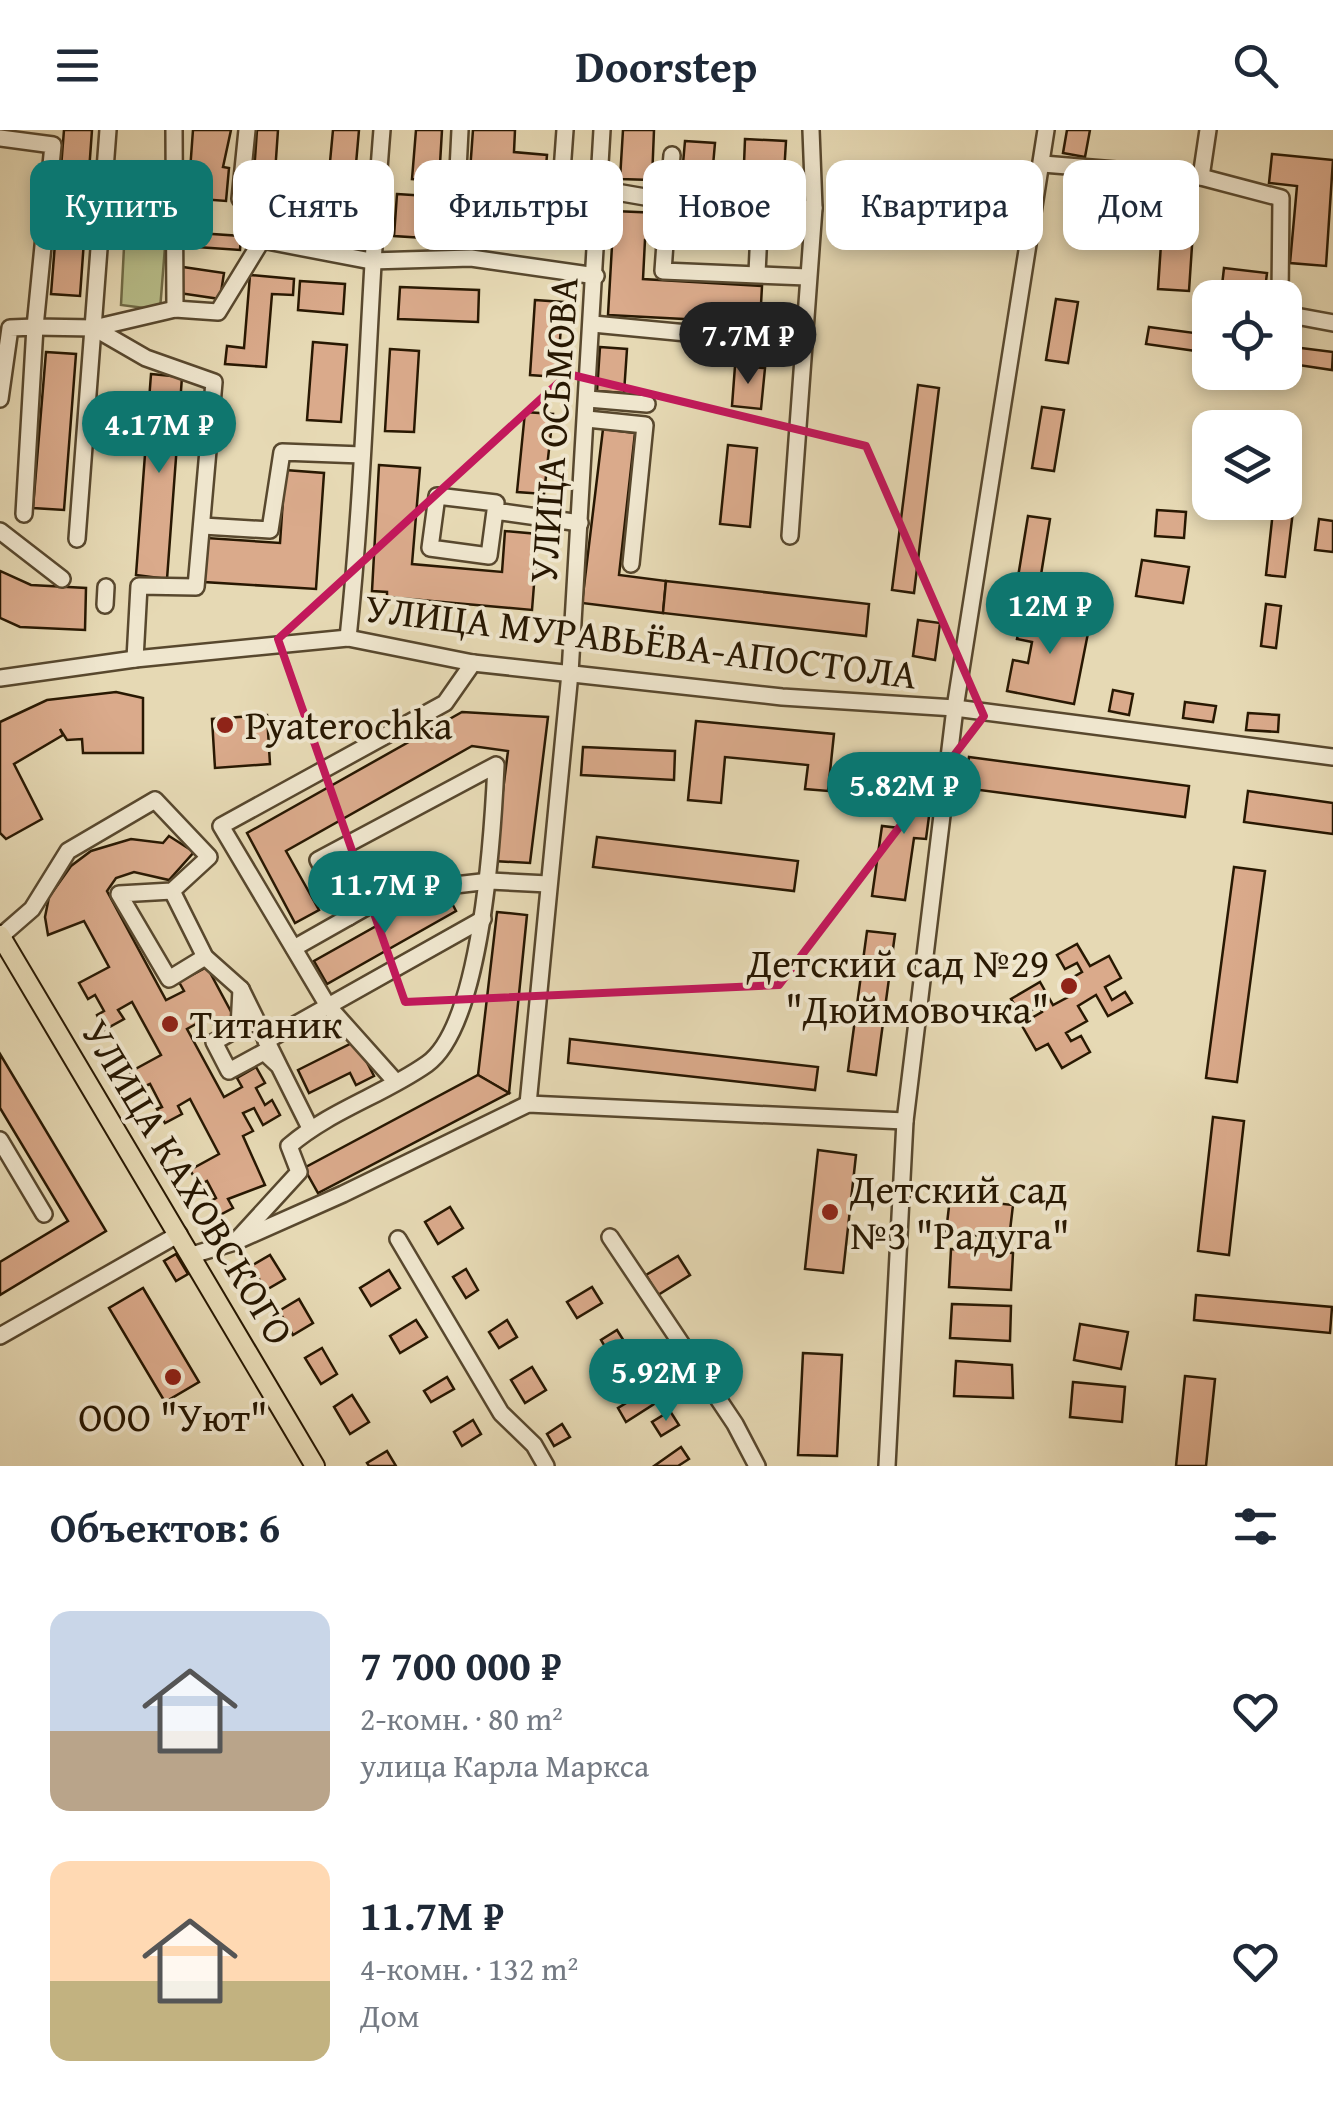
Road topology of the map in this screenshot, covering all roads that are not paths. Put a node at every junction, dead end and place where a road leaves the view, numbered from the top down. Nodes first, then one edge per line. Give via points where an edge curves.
1 (108, 130) edge
2 (174, 130) edge
3 (247, 130) edge
4 (382, 130) edge
5 (460, 130) edge
6 (564, 130) edge
7 (602, 130) edge
8 (811, 130) edge
9 (1046, 130) edge
10 (1208, 130) edge
11 (0, 138) edge
12 (54, 138) edge
13 (672, 155) dead end
14 (244, 160) edge
15 (600, 160) edge
16 (672, 160) edge
17 (1043, 164) joint
18 (1201, 177) junction
19 (806, 208) edge
20 (814, 208) junction
21 (597, 250) edge
22 (665, 250) edge
23 (757, 250) edge
24 (1029, 250) edge
25 (371, 261) junction
26 (756, 273) junction
27 (596, 276) junction
28 (808, 277) junction
29 (1280, 280) edge
30 (174, 309) junction
31 (1302, 317) edge
32 (1333, 323) edge
33 (593, 324) junction
34 (34, 327) junction
35 (94, 328) junction
36 (802, 344) junction
37 (0, 400) edge
38 (588, 400) junction
39 (646, 404) dead end
40 (587, 419) junction
41 (362, 455) junction
42 (495, 511) junction
43 (24, 514) dead end
44 (580, 523) junction
45 (203, 526) junction
46 (0, 531) edge
47 (790, 536) dead end
48 (76, 539) dead end
49 (631, 564) dead end
50 (62, 579) dead end
51 (106, 588) dead end
52 (105, 605) dead end
53 (348, 638) junction
54 (135, 659) junction
55 (473, 663) junction
56 (570, 673) junction
57 (0, 678) edge
58 (955, 708) junction
59 (1333, 757) edge
60 (172, 791) dead end
61 (154, 800) junction
62 (490, 881) junction
63 (548, 884) junction
64 (172, 892) junction
65 (349, 917) junction
66 (482, 919) junction
67 (2, 943) edge
68 (294, 948) junction
69 (204, 957) junction
70 (241, 989) junction
71 (328, 1006) junction
72 (266, 1041) junction
73 (279, 1066) junction
74 (394, 1080) junction
75 (528, 1104) junction
76 (905, 1122) junction
77 (310, 1128) junction
78 (0, 1140) edge
79 (44, 1214) dead end
80 (179, 1234) junction
81 (610, 1237) dead end
82 (398, 1239) dead end
83 (235, 1242) junction
84 (192, 1255) junction
85 (0, 1336) edge
86 (315, 1466) edge
87 (546, 1466) edge
88 (757, 1466) edge
89 (888, 1466) edge

1 - 35 street
2 - 30 street
3 - 14 street
4 - 25 street
5 - 6 street via 457,190 560,199
7 - 15 street, УЛИЦА ОСЬМОВА
8 - 20 street
9 - 17 street
10 - 18 street
11 - 12 street
12 - 34 street
13 - 16 street
17 - 18 street
18 - 29 street via 1281,198
19 - 20 street
20 - 28 street
21 - 27 street, УЛИЦА ОСЬМОВА
22 - 26 street via 663,271
23 - 26 street
24 - 58 street
25 - 27 street via 471,258
25 - 30 street via 262,240 218,312
25 - 41 street
26 - 28 street
27 - 33 street, УЛИЦА ОСЬМОВА
28 - 36 street
30 - 35 street
31 - 32 street
33 - 36 street
33 - 38 street, УЛИЦА ОСЬМОВА
34 - 35 street
34 - 37 street via 10,328
34 - 43 street
35 - 45 street via 146,358 214,382
35 - 48 street
36 - 47 street
38 - 39 street
38 - 40 street, УЛИЦА ОСЬМОВА
40 - 44 street, УЛИЦА ОСЬМОВА
40 - 49 street via 645,425
41 - 45 street via 282,452 270,530
41 - 53 street
42 - 42 street via 489,556 430,548 437,496 496,503
42 - 44 street
44 - 56 street, УЛИЦА ОСЬМОВА
45 - 54 street via 196,587 138,586
46 - 50 street
51 - 52 street
53 - 54 street, УЛИЦА МУРАВЬЁВА-АПОСТОЛА
53 - 55 street, УЛИЦА МУРАВЬЁВА-АПОСТОЛА
54 - 57 street, УЛИЦА МУРАВЬЁВА-АПОСТОЛА
55 - 56 street, УЛИЦА МУРАВЬЁВА-АПОСТОЛА
55 - 68 street via 446,704 221,826
56 - 58 street, УЛИЦА МУРАВЬЁВА-АПОСТОЛА via 782,698
56 - 63 street, УЛИЦА ОСЬМОВА
58 - 59 street, УЛИЦА МУРАВЬЁВА-АПОСТОЛА
58 - 76 street
60 - 61 street
61 - 64 street via 210,857
61 - 67 street via 68,851
62 - 63 street
62 - 65 street via 393,892
62 - 65 street via 496,765 318,860
62 - 66 street
63 - 75 street, УЛИЦА ОСЬМОВА
64 - 69 street
64 - 69 street via 119,894 170,979
65 - 68 street
66 - 71 street
66 - 74 street via 453,1029 430,1062
67 - 80 main road, УЛИЦА КАХОВСКОГО
68 - 71 street
69 - 70 street
70 - 72 street
70 - 73 street via 239,1028 214,1042 230,1071 264,1052
71 - 72 street
71 - 74 street
72 - 73 street
73 - 77 street
74 - 77 street
75 - 76 street
75 - 83 street
76 - 89 street
77 - 83 street via 290,1146 299,1172
78 - 79 street
80 - 84 main road, УЛИЦА КАХОВСКОГО
80 - 85 street
81 - 88 street via 736,1424
82 - 87 street via 501,1412
83 - 84 street
84 - 86 main road, УЛИЦА КАХОВСКОГО

